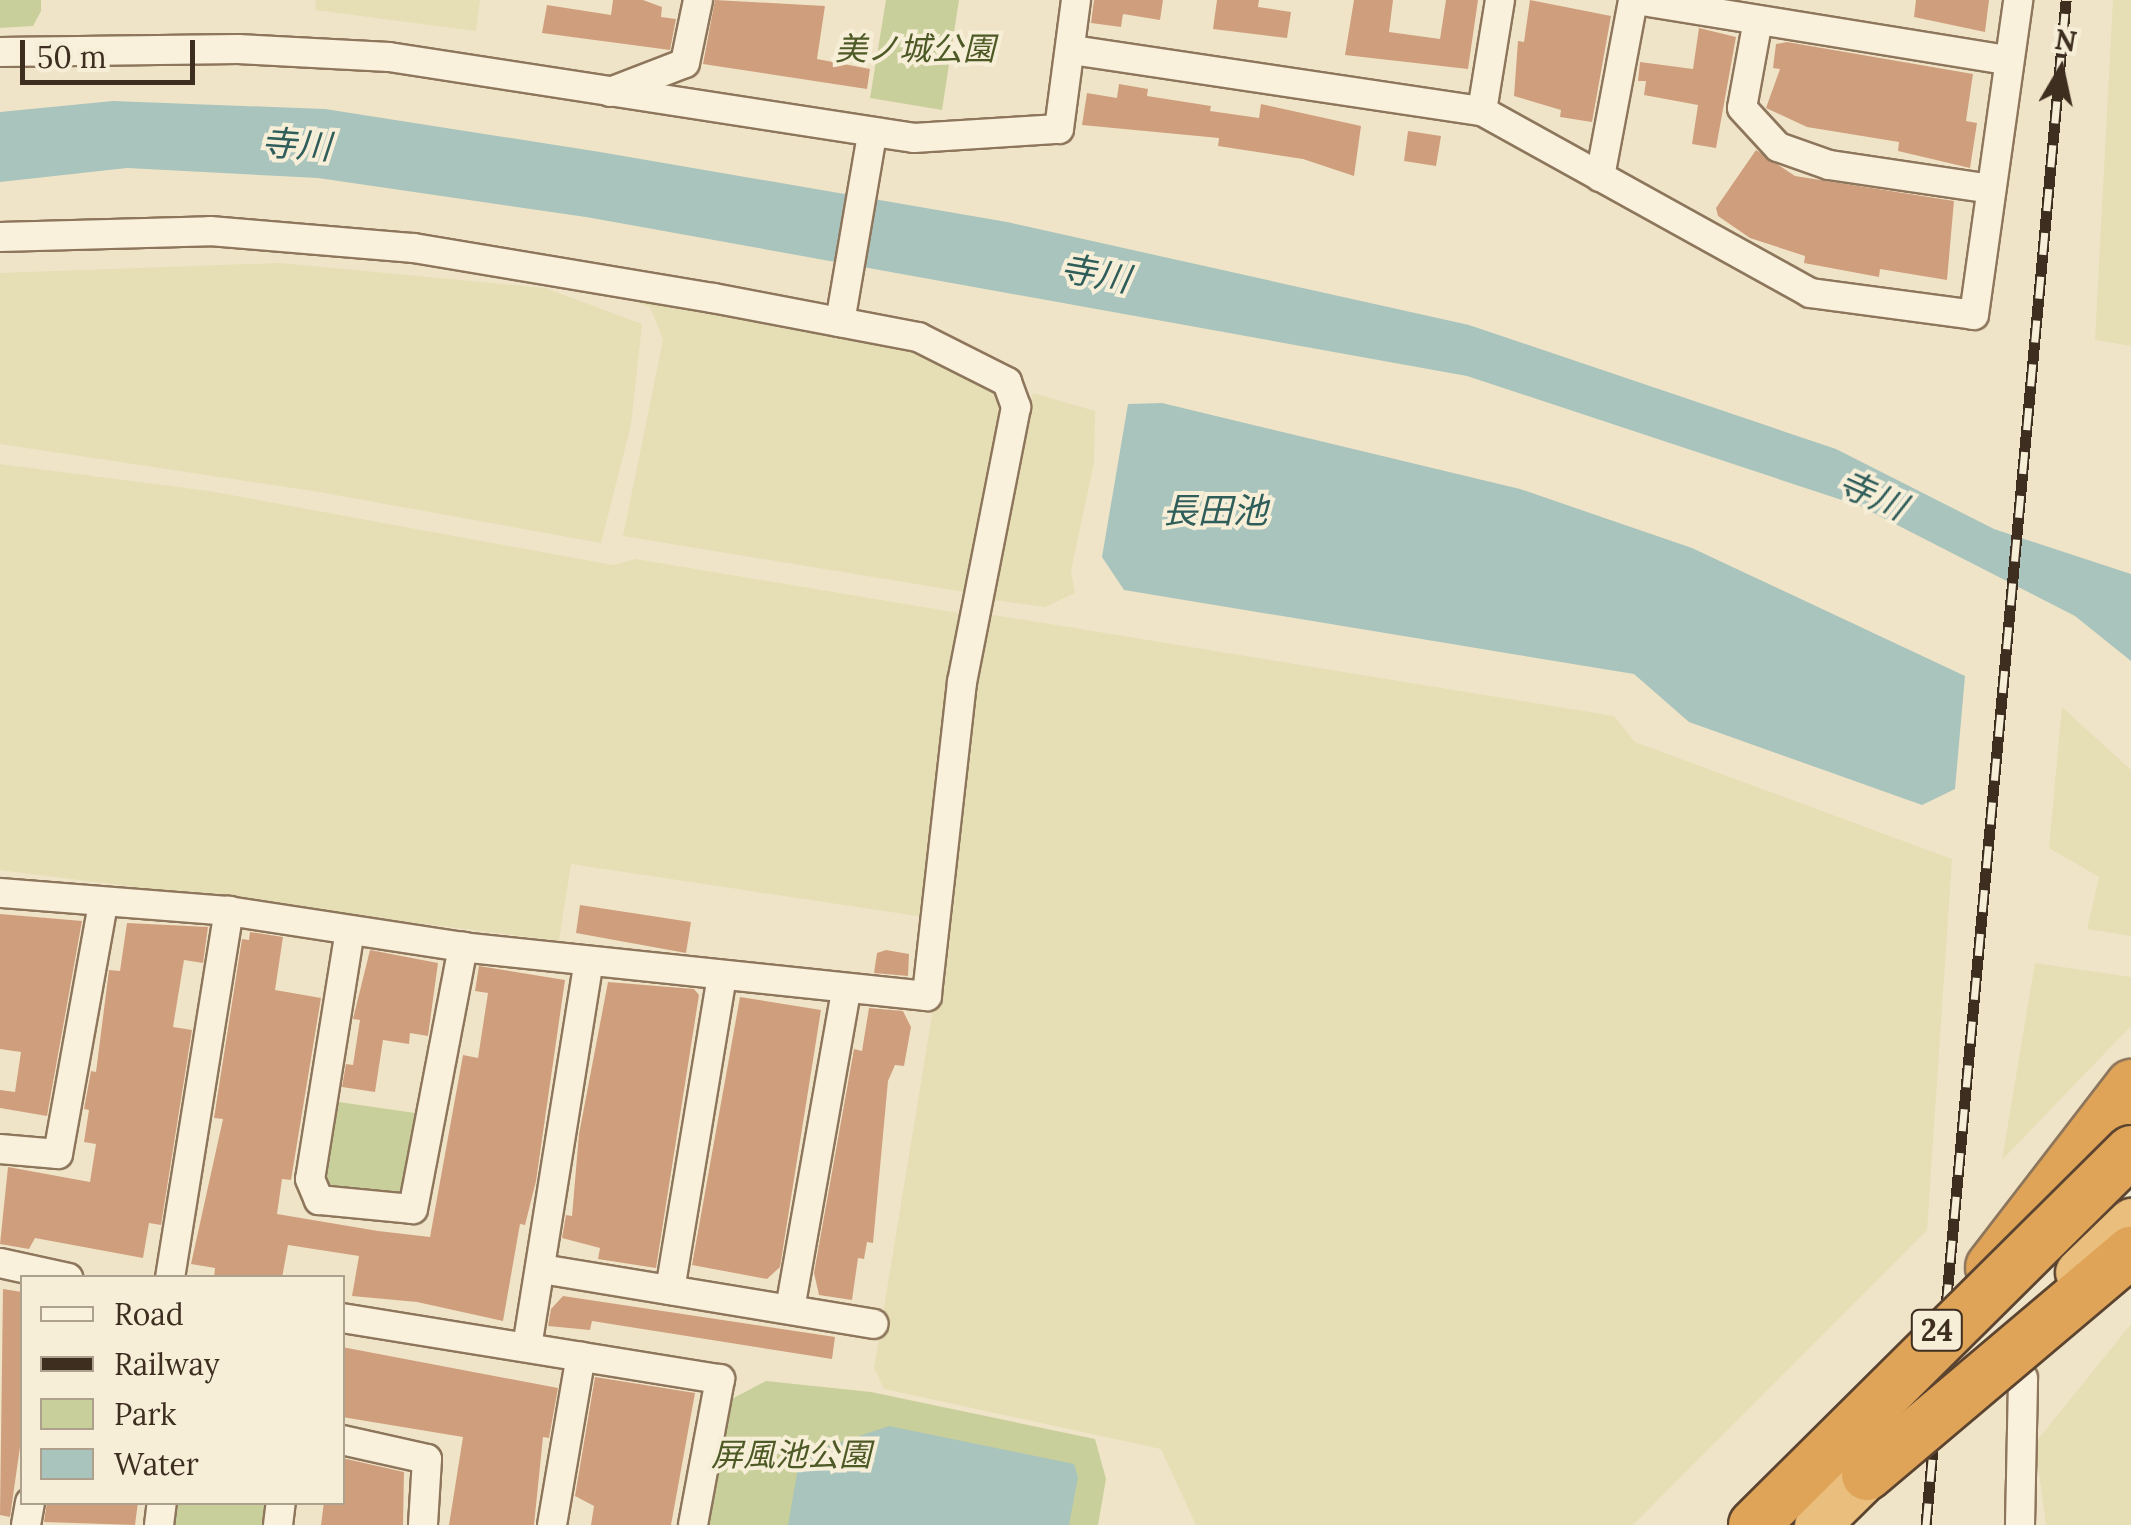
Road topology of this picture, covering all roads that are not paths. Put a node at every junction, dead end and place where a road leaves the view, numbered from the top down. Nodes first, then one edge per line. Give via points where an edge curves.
1 (698, 0) edge
2 (1076, 0) edge
3 (1500, 0) edge
4 (1634, 0) edge
5 (2018, 0) edge
6 (1758, 20) junction
7 (1072, 50) junction
8 (0, 52) edge
9 (2007, 60) junction
10 (610, 92) junction
11 (1482, 111) junction
12 (871, 141) junction
13 (1600, 177) junction
14 (1991, 188) junction
15 (0, 236) edge
16 (842, 314) junction
17 (0, 894) edge
18 (103, 905) junction
19 (229, 911) junction
20 (350, 930) junction
21 (463, 948) junction
22 (589, 962) junction
23 (722, 976) junction
24 (846, 992) junction
25 (2131, 1085) edge
26 (2131, 1136) edge
27 (0, 1150) edge
28 (2131, 1150) edge
29 (2131, 1199) edge
30 (2131, 1221) edge
31 (2131, 1252) edge
32 (0, 1263) edge
33 (542, 1269) junction
34 (63, 1275) edge
35 (170, 1275) edge
36 (670, 1290) junction
37 (1967, 1299) junction
38 (790, 1309) junction
39 (345, 1318) edge
40 (873, 1324) dead end
41 (527, 1348) junction
42 (581, 1356) junction
43 (2023, 1378) dead end
44 (345, 1441) edge
45 (1867, 1475) junction
46 (423, 1525) edge
47 (552, 1525) edge
48 (693, 1525) edge
49 (1745, 1525) edge
50 (1754, 1525) edge
51 (1803, 1525) edge
52 (1816, 1525) edge
53 (2020, 1525) edge

1 - 10 street via 685,63
2 - 7 street
3 - 11 street
4 - 6 street
4 - 13 street
5 - 9 street
6 - 9 street
6 - 14 street via 1742,108 1778,147 1830,166
7 - 11 street
7 - 12 street via 1059,129
8 - 10 street via 150,48 370,56
9 - 14 street
10 - 12 street
11 - 13 street
12 - 16 street
13 - 14 street via 1810,293 1974,315
15 - 16 street via 210,231 414,248
16 - 24 street via 918,337 1007,382 1016,407 962,682 927,996
17 - 18 street
18 - 19 street
18 - 27 street via 58,1154
19 - 20 street
19 - 35 street
20 - 21 street
20 - 21 street via 310,1179 319,1200 412,1209 420,1195
21 - 22 street
22 - 23 street
22 - 33 street
23 - 24 street
23 - 36 street
24 - 38 street
25 - 37 highway
26 - 37 highway, 24
28 - 50 highway, bridge
29 - 51 highway
30 - 45 highway, 24, bridge
31 - 45 highway, bridge
32 - 34 street
33 - 36 street
33 - 41 street
36 - 38 street
37 - 49 highway, 24, bridge
38 - 40 street
39 - 41 street
41 - 42 street
42 - 47 street
42 - 48 street via 720,1379
43 - 53 street
44 - 46 street via 427,1459
45 - 52 highway, 24, bridge

